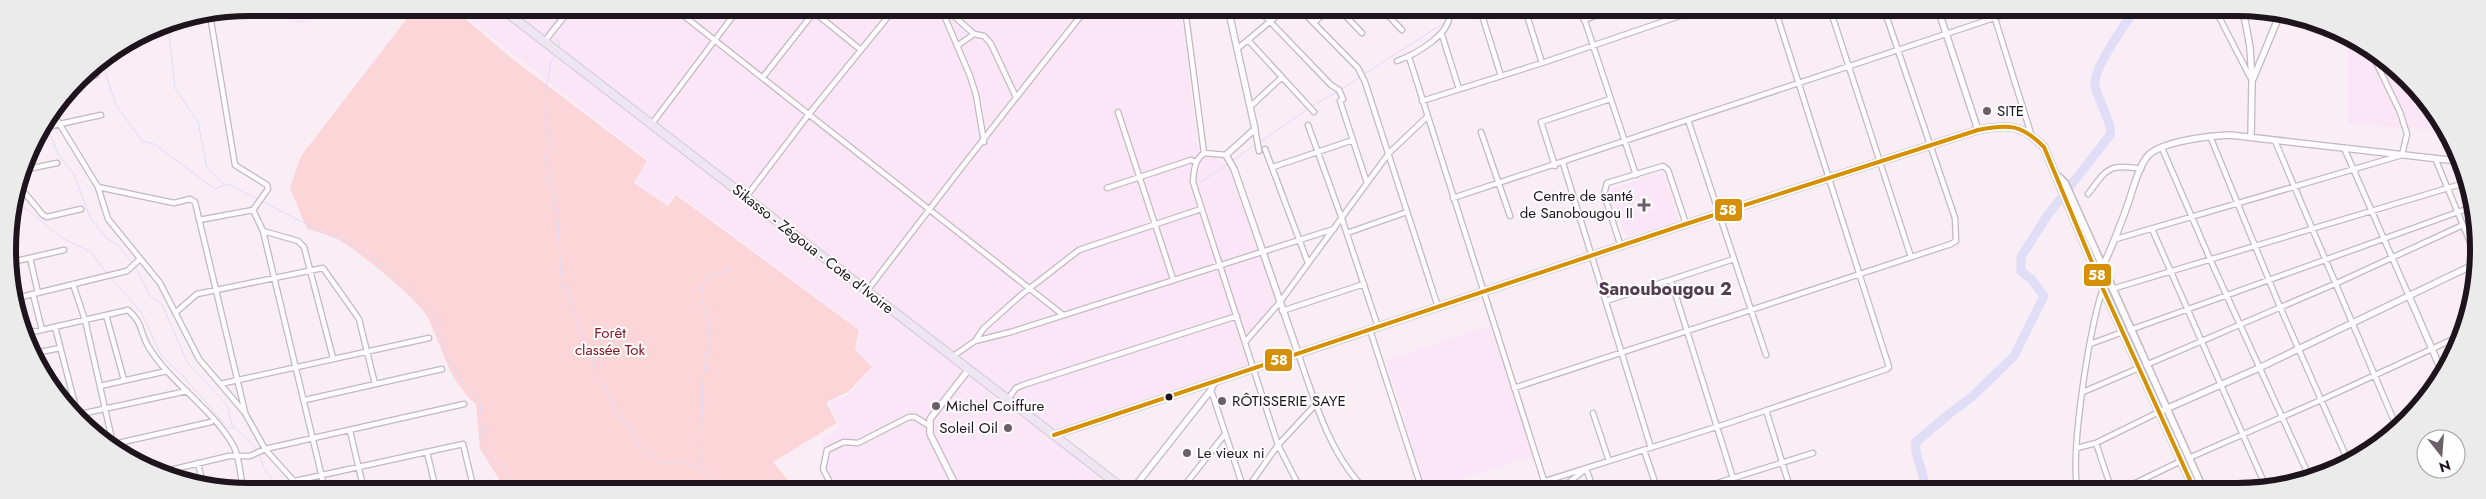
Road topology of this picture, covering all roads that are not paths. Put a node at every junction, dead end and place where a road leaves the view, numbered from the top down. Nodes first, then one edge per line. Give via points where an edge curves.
1 (511, 16) edge
2 (565, 16) edge
3 (684, 16) edge
4 (733, 16) edge
5 (811, 16) edge
6 (819, 16) edge
7 (889, 16) edge
8 (946, 16) edge
9 (953, 16) edge
10 (1080, 16) edge
11 (1186, 16) edge
12 (1230, 16) edge
13 (1265, 16) edge
14 (1276, 16) edge
15 (1308, 16) edge
16 (1320, 16) edge
17 (1345, 16) edge
18 (1389, 16) edge
19 (1449, 16) edge
20 (1482, 16) edge
21 (1527, 16) edge
22 (1583, 16) edge
23 (1595, 16) edge
24 (1665, 16) edge
25 (1678, 16) edge
26 (1777, 16) edge
27 (1832, 16) edge
28 (1886, 16) edge
29 (1940, 16) edge
30 (1995, 16) edge
31 (2004, 16) edge
32 (2218, 16) edge
33 (2244, 17) edge
34 (1996, 19) junction
35 (211, 20) edge
36 (1584, 20) junction
37 (1666, 20) junction
38 (2277, 20) edge
39 (1270, 21) junction
40 (1314, 22) junction
41 (1402, 30) dead end
42 (974, 34) junction
43 (1362, 34) dead end
44 (1442, 35) junction
45 (1946, 35) junction
46 (714, 39) junction
47 (1248, 40) junction
48 (544, 42) junction
49 (1593, 45) junction
50 (957, 46) junction
51 (1237, 49) junction
52 (861, 50) junction
53 (1898, 51) junction
54 (1409, 57) junction
55 (1397, 61) dead end
56 (1542, 63) junction
57 (2376, 63) edge
58 (1850, 66) junction
59 (1500, 76) junction
60 (763, 77) junction
61 (1282, 77) junction
62 (2252, 81) junction
63 (1799, 83) junction
64 (1460, 89) junction
65 (1016, 96) junction
66 (1610, 99) junction
67 (1422, 101) junction
68 (1250, 106) junction
69 (1118, 112) dead end
70 (1314, 112) dead end
71 (809, 114) junction
72 (101, 115) dead end
73 (1427, 117) junction
74 (56, 119) edge
75 (1688, 120) junction
76 (59, 124) junction
77 (651, 124) junction
78 (1308, 125) dead end
79 (52, 126) edge
80 (1255, 129) junction
81 (1978, 130) junction
82 (1481, 132) dead end
83 (2031, 134) junction
84 (2210, 136) junction
85 (2251, 137) junction
86 (1353, 140) junction
87 (1625, 141) junction
88 (984, 142) junction
89 (2275, 142) junction
90 (1930, 146) junction
91 (2162, 148) junction
92 (2344, 148) junction
93 (1318, 152) junction
94 (1204, 153) junction
95 (1388, 153) junction
96 (1226, 155) junction
97 (2402, 155) junction
98 (2435, 158) junction
99 (2452, 160) edge
100 (1196, 162) junction
101 (1881, 162) junction
102 (57, 163) dead end
103 (1563, 163) junction
104 (1555, 166) junction
105 (1273, 167) junction
106 (31, 168) edge
107 (2141, 169) junction
108 (2353, 170) junction
109 (1636, 175) junction
110 (1140, 176) junction
111 (1828, 178) junction
112 (1367, 183) junction
113 (1500, 184) junction
114 (2460, 184) edge
115 (98, 187) junction
116 (2295, 187) junction
117 (1107, 188) dead end
118 (2447, 188) junction
119 (24, 191) edge
120 (2088, 194) dead end
121 (746, 197) junction
122 (1453, 198) junction
123 (2238, 204) junction
124 (81, 209) dead end
125 (929, 209) junction
126 (1201, 209) junction
127 (2466, 209) edge
128 (253, 210) junction
129 (2372, 211) junction
130 (1407, 212) junction
131 (2457, 212) junction
132 (1718, 214) junction
133 (1510, 216) dead end
134 (2192, 218) junction
135 (1342, 219) junction
136 (199, 220) junction
137 (1156, 223) junction
138 (1686, 224) junction
139 (2463, 225) junction
140 (2313, 228) junction
141 (1334, 229) junction
142 (2152, 229) junction
143 (264, 230) junction
144 (1347, 233) junction
145 (1300, 239) junction
146 (2116, 239) junction
147 (2383, 239) junction
148 (2469, 240) edge
149 (1621, 247) junction
150 (2255, 247) junction
151 (64, 250) dead end
152 (1262, 250) junction
153 (1591, 257) junction
154 (1911, 257) junction
155 (30, 258) junction
156 (2391, 258) junction
157 (1734, 259) junction
158 (2210, 259) junction
159 (17, 261) edge
160 (138, 261) junction
161 (2327, 261) junction
162 (1308, 263) junction
163 (1220, 264) junction
164 (2469, 267) edge
165 (2099, 270) junction
166 (310, 271) junction
167 (2172, 272) junction
168 (1860, 275) junction
169 (275, 278) junction
170 (1173, 279) junction
171 (1671, 280) junction
172 (2269, 281) junction
173 (2337, 283) junction
174 (73, 284) junction
175 (1364, 284) junction
176 (1029, 288) junction
177 (2103, 289) junction
178 (2112, 289) junction
179 (216, 291) junction
180 (867, 291) junction
181 (35, 293) junction
182 (1484, 293) junction
183 (2226, 295) junction
184 (2409, 296) junction
185 (21, 297) edge
186 (1606, 301) junction
187 (1280, 302) junction
188 (1438, 307) junction
189 (2280, 307) junction
190 (2186, 309) junction
191 (1282, 311) junction
192 (1752, 311) junction
193 (175, 313) junction
194 (106, 315) junction
195 (1063, 315) junction
196 (1237, 316) junction
197 (85, 320) junction
198 (2354, 323) junction
199 (2240, 325) junction
200 (55, 327) junction
201 (1378, 327) junction
202 (42, 330) junction
203 (1370, 330) junction
204 (2130, 330) junction
205 (32, 332) edge
206 (1687, 332) junction
207 (2122, 332) junction
208 (429, 338) dead end
209 (2452, 340) edge
210 (975, 341) junction
211 (1246, 341) junction
212 (2201, 342) junction
213 (2090, 344) junction
214 (60, 348) junction
215 (2298, 349) junction
216 (2432, 349) junction
217 (367, 351) junction
218 (40, 352) edge
219 (1298, 353) junction
220 (1622, 353) junction
221 (1766, 355) dead end
222 (952, 357) junction
223 (333, 358) junction
224 (296, 366) junction
225 (2142, 366) junction
226 (2439, 366) edge
227 (1254, 367) junction
228 (2259, 368) junction
229 (969, 369) junction
230 (442, 370) dead end
231 (167, 371) junction
232 (2376, 376) junction
233 (124, 380) junction
234 (237, 380) junction
235 (1215, 381) junction
236 (220, 384) junction
237 (375, 384) junction
238 (100, 386) junction
239 (2220, 386) junction
240 (1514, 388) junction
241 (1211, 390) junction
242 (187, 391) junction
243 (2083, 392) junction
244 (1008, 399) junction
245 (304, 400) junction
246 (2321, 400) junction
247 (74, 403) edge
248 (464, 404) dead end
249 (1316, 404) junction
250 (105, 408) junction
251 (2166, 409) junction
252 (1766, 410) junction
253 (2159, 412) junction
254 (245, 413) junction
255 (1593, 413) dead end
256 (85, 414) edge
257 (2281, 418) junction
258 (2394, 421) edge
259 (211, 422) dead end
260 (928, 425) junction
261 (1716, 427) junction
262 (350, 431) junction
263 (1225, 434) junction
264 (1054, 435) junction
265 (2241, 435) junction
266 (112, 437) edge
267 (314, 439) junction
268 (119, 443) edge
269 (2096, 443) junction
270 (1278, 445) junction
271 (1651, 448) junction
272 (2077, 448) junction
273 (263, 450) junction
274 (1644, 450) junction
275 (428, 452) junction
276 (1813, 453) dead end
277 (236, 456) junction
278 (2346, 456) edge
279 (2189, 458) junction
280 (1609, 461) junction
281 (1782, 461) junction
282 (2181, 461) junction
283 (198, 464) junction
284 (358, 467) junction
285 (173, 469) edge
286 (1586, 469) junction
287 (2306, 472) edge
288 (322, 475) junction
289 (201, 477) edge
290 (1732, 477) junction
291 (295, 481) joint
292 (2263, 481) edge
293 (241, 482) edge
294 (1544, 482) junction
295 (324, 483) edge
296 (362, 483) edge
297 (435, 483) edge
298 (472, 483) edge
299 (831, 483) edge
300 (954, 483) edge
301 (1116, 483) edge
302 (1138, 483) edge
303 (1186, 483) edge
304 (1242, 483) edge
305 (1250, 483) edge
306 (1297, 483) edge
307 (1358, 483) edge
308 (1420, 483) edge
309 (1541, 483) edge
310 (1568, 483) edge
311 (1591, 483) edge
312 (1656, 483) edge
313 (1714, 483) edge
314 (1734, 483) edge
315 (1789, 483) edge
316 (2076, 483) edge
317 (2109, 483) edge
318 (2136, 483) edge
319 (2191, 483) edge
320 (2200, 483) edge

1 - 48 highway, Sikasso - Zégoua - Cote d'Ivoire
2 - 48 street
3 - 46 street
4 - 46 street
5 - 60 street
6 - 52 street
7 - 52 street
8 - 50 street
9 - 42 street
10 - 65 street
11 - 94 street
12 - 51 street
13 - 39 street
14 - 39 street
15 - 40 street
16 - 40 street
17 - 43 street
18 - 41 street
19 - 44 street
20 - 59 street
21 - 56 street
22 - 36 street
23 - 36 street
24 - 37 street
25 - 37 street
26 - 63 street
27 - 58 street
28 - 53 street
29 - 45 street
30 - 34 street
31 - 34 street
32 - 62 street
33 - 62 street
34 - 45 street
34 - 83 street
35 - 128 street via 235,165 267,184 268,189
36 - 49 street
37 - 49 street
38 - 62 street
39 - 47 street
39 - 86 street via 1339,90
40 - 95 street via 1358,68 1371,96
42 - 50 street
42 - 65 street via 984,36 991,44
44 - 54 street
44 - 64 street
45 - 53 street
45 - 81 street
46 - 60 street
46 - 77 street
47 - 51 street
47 - 61 street
48 - 77 highway, Sikasso - Zégoua - Cote d'Ivoire
49 - 56 street
49 - 66 street
50 - 88 street via 976,95
51 - 68 street
52 - 71 street
53 - 58 street
53 - 90 street
54 - 55 street
54 - 67 street
56 - 59 street
57 - 97 street via 2407,134
58 - 63 street
58 - 101 street
59 - 64 street
60 - 71 street
61 - 68 street
61 - 70 street
62 - 85 street
63 - 75 street
63 - 111 street
64 - 67 street
65 - 88 street
66 - 87 street
66 - 104 street via 1541,122
67 - 73 street
68 - 80 street
69 - 110 street
71 - 121 street
71 - 125 street
72 - 76 street
73 - 95 street
73 - 122 street
74 - 76 street
75 - 87 street
75 - 132 street
76 - 79 street
76 - 115 street
77 - 121 highway, Sikasso - Zégoua - Cote d'Ivoire
78 - 93 street
80 - 96 street
80 - 105 street via 1262,150
81 - 83 main road via 2018,127
81 - 90 main road
82 - 113 street
83 - 165 main road via 2044,147
84 - 85 street
84 - 91 street
84 - 123 street
85 - 89 street
86 - 93 street
86 - 112 street
87 - 103 street
87 - 109 street
88 - 125 street
89 - 92 street
89 - 116 street
90 - 101 main road
90 - 154 street via 1955,218 1956,240
91 - 107 street via 2147,156
91 - 134 street
92 - 97 street
92 - 108 street
93 - 105 street
93 - 135 street
94 - 96 street
94 - 100 street
95 - 112 street
95 - 130 street
96 - 152 street via 1234,169
97 - 98 street
97 - 108 street
98 - 99 street
98 - 118 street
100 - 110 street via 1191,160
100 - 126 street via 1193,182
101 - 111 main road
101 - 154 street
102 - 106 street
103 - 104 street
103 - 153 street
104 - 113 street
105 - 145 street
107 - 120 street via 2120,165 2106,170
107 - 146 street
108 - 116 street
108 - 129 street
109 - 138 street via 1663,166 1668,170
109 - 149 street via 1607,184 1604,189
110 - 117 street
110 - 137 street
111 - 132 main road
111 - 168 street
112 - 135 street
113 - 122 street
113 - 133 street
114 - 118 street
115 - 136 street via 174,203 190,199 195,202
115 - 160 street via 108,219
116 - 123 street
116 - 140 street
118 - 129 street
118 - 131 street
119 - 124 street via 47,217
121 - 180 highway, Sikasso - Zégoua - Cote d'Ivoire
122 - 182 street
123 - 134 street
123 - 150 street
125 - 176 street
125 - 180 street
126 - 137 street
126 - 163 street
127 - 131 street
128 - 136 street
128 - 143 street
129 - 140 street
129 - 147 street
130 - 144 street
130 - 188 street
131 - 139 street
131 - 147 street
132 - 138 main road
132 - 157 street
134 - 142 street
134 - 158 street
135 - 141 street
135 - 144 street
136 - 179 street
137 - 170 street
137 - 176 street via 1079,250
138 - 149 main road
139 - 148 street
139 - 156 street
140 - 150 street
140 - 161 street
141 - 145 street
141 - 162 street
142 - 146 street
142 - 167 street
143 - 166 street via 298,241 304,247
143 - 169 street
144 - 175 street
145 - 152 street
145 - 162 street
146 - 165 street
147 - 156 street
147 - 161 street
149 - 153 main road
150 - 158 street
150 - 172 street
151 - 155 street
152 - 163 street
152 - 187 street
153 - 182 main road
153 - 186 street
154 - 168 street
155 - 159 street
155 - 181 street
156 - 173 street
156 - 184 street
157 - 171 street
157 - 192 street
158 - 167 street
158 - 183 street
160 - 174 street via 127,271
160 - 193 street via 160,283
161 - 172 street
161 - 173 street
162 - 187 street
163 - 170 street
163 - 196 street
164 - 184 street
165 - 177 main road
165 - 178 main road
166 - 169 street
166 - 217 street via 322,268 359,319
166 - 223 street
167 - 178 street
167 - 190 street
168 - 192 street
168 - 252 street via 1889,362 1887,370
169 - 179 street
169 - 224 street
170 - 195 street
171 - 186 street
171 - 206 street
172 - 183 street
172 - 189 street
173 - 189 street
173 - 198 street
174 - 181 street
174 - 197 street
175 - 191 street
175 - 201 street
176 - 195 street
176 - 210 street via 984,328
177 - 207 main road
177 - 213 street via 2095,310
178 - 204 main road
179 - 193 street via 197,294
179 - 234 street
180 - 222 highway, Sikasso - Zégoua - Cote d'Ivoire
181 - 185 street
181 - 202 street
182 - 188 main road
182 - 240 street
183 - 190 street
183 - 199 street
184 - 198 street
184 - 216 street
186 - 220 street
187 - 191 street
187 - 211 street
188 - 201 main road
189 - 199 street
189 - 215 street
190 - 204 street
190 - 212 street
191 - 219 street
192 - 206 street
192 - 221 street
193 - 236 street via 200,359
194 - 197 street
194 - 231 street via 128,310 138,319 147,345
194 - 233 street
195 - 210 street
196 - 211 street
196 - 244 street via 1023,384
197 - 200 street
197 - 238 street
198 - 215 street
198 - 232 street
199 - 212 street
199 - 228 street
200 - 202 street
200 - 214 street
201 - 203 main road
202 - 205 street
203 - 219 main road
203 - 308 street
204 - 225 main road
206 - 220 street
206 - 261 street
207 - 213 street
207 - 225 main road
208 - 217 street
209 - 216 street
210 - 222 street
211 - 227 street
212 - 225 street
212 - 239 street
213 - 243 street
214 - 218 street
214 - 247 street
215 - 228 street
215 - 246 street
216 - 226 street
216 - 232 street
217 - 223 street
217 - 237 street
219 - 227 main road
219 - 249 street
220 - 240 street
220 - 271 street
222 - 229 highway, Sikasso - Zégoua - Cote d'Ivoire
223 - 224 street
224 - 234 street
224 - 245 street
225 - 243 street
225 - 251 main road
225 - 253 main road
227 - 235 main road
227 - 270 street
228 - 239 street
228 - 257 street
229 - 244 highway, Sikasso - Zégoua - Cote d'Ivoire
229 - 260 street
230 - 237 street
231 - 233 street
231 - 242 street
232 - 246 street
232 - 258 street
233 - 238 street
234 - 236 street
234 - 254 street
235 - 241 street
235 - 264 main road
236 - 254 street
237 - 245 street
238 - 250 street
239 - 251 street
239 - 265 street
240 - 294 street
241 - 263 street
241 - 302 street
242 - 250 street
242 - 277 street via 234,446
243 - 272 street
244 - 264 highway, Sikasso - Zégoua - Cote d'Ivoire
245 - 267 street
246 - 257 street
246 - 278 street
248 - 262 street
249 - 270 street
249 - 307 street via 1334,444
250 - 256 street
250 - 266 street
251 - 253 street
251 - 279 main road
252 - 261 street
252 - 281 street
253 - 269 street
253 - 282 main road
254 - 273 street
255 - 280 street
257 - 265 street
257 - 287 street
259 - 268 street
260 - 299 street via 915,417 908,417 858,443 844,442 827,450 824,469
260 - 300 street
261 - 271 street
261 - 290 street
262 - 267 street
262 - 284 street
263 - 303 street
263 - 304 street
264 - 301 highway, Sikasso - Zégoua - Cote d'Ivoire
265 - 279 street
265 - 292 street
267 - 273 street
267 - 288 street
269 - 272 street
269 - 317 street
270 - 305 street
270 - 306 street
271 - 274 street
272 - 316 street
273 - 277 street via 250,456
273 - 291 street
274 - 280 street
274 - 312 street
275 - 284 street
275 - 297 street
275 - 298 street via 463,444
276 - 281 street
277 - 283 street
277 - 293 street
279 - 320 main road
280 - 286 street
281 - 290 street
281 - 315 street
282 - 318 street
282 - 319 main road
283 - 285 street
283 - 289 street
284 - 288 street
284 - 296 street
286 - 294 street
286 - 310 street
286 - 311 street
288 - 291 street
288 - 295 street
290 - 313 street
290 - 314 street
294 - 309 street

